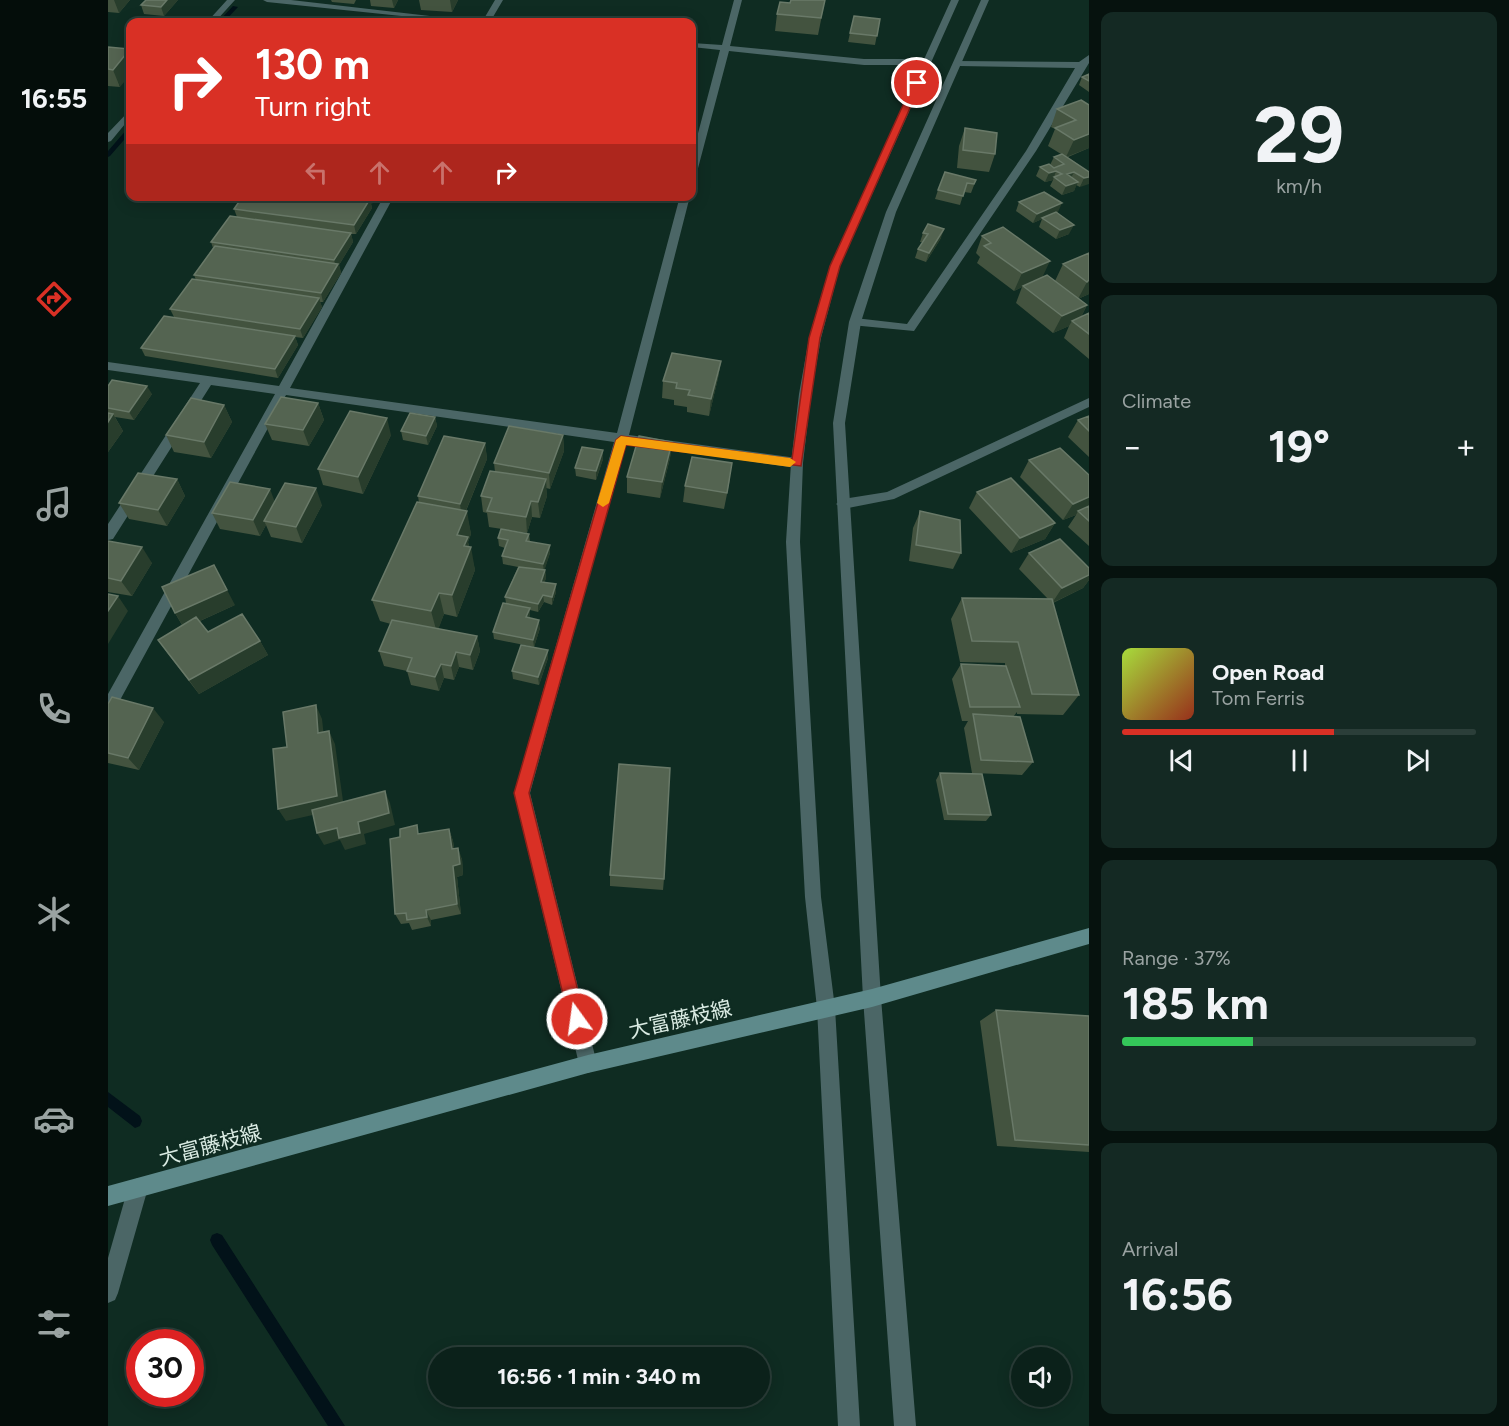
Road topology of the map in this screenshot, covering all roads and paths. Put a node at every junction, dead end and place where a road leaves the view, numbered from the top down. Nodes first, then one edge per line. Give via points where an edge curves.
1 (231, 0) edge
2 (267, 0) edge
3 (499, 0) edge
4 (738, 0) edge
5 (955, 0) edge
6 (986, 0) edge
7 (215, 18) edge
8 (440, 18) edge
9 (488, 18) edge
10 (696, 45) edge
11 (724, 48) junction
12 (1085, 61) edge
13 (926, 62) junction
14 (959, 63) junction
15 (126, 118) edge
16 (108, 139) edge
17 (696, 156) edge
18 (386, 201) edge
19 (684, 201) edge
20 (855, 322) junction
21 (108, 366) edge
22 (208, 380) junction
23 (282, 390) junction
24 (1089, 402) edge
25 (621, 440) junction
26 (797, 463) junction
27 (843, 504) junction
28 (108, 535) edge
29 (108, 708) edge
30 (1089, 936) edge
31 (872, 998) junction
32 (826, 1008) junction
33 (588, 1064) junction
34 (138, 1188) junction
35 (108, 1196) edge
36 (108, 1293) edge
37 (849, 1426) edge
38 (904, 1426) edge

1 - 7 street
2 - 8 street
3 - 9 street
4 - 11 street
5 - 13 street
6 - 14 street
10 - 11 street
11 - 13 street via 864,62
11 - 17 street
12 - 14 street
12 - 20 street via 1031,151 910,328
13 - 26 street via 835,266 815,338
14 - 20 street via 891,212
15 - 16 street
18 - 23 street
19 - 25 street
20 - 27 street via 839,423
21 - 22 street
22 - 23 street
22 - 28 street
23 - 25 street
23 - 29 street
24 - 27 street via 889,496
25 - 26 street
25 - 33 street via 522,793
26 - 32 street via 793,542 813,897
27 - 31 street
30 - 31 main road, 大富藤枝線
31 - 32 main road, 大富藤枝線
31 - 38 street
32 - 33 main road, 大富藤枝線
32 - 37 street
33 - 34 main road, 大富藤枝線
34 - 35 main road, 大富藤枝線
34 - 36 street

